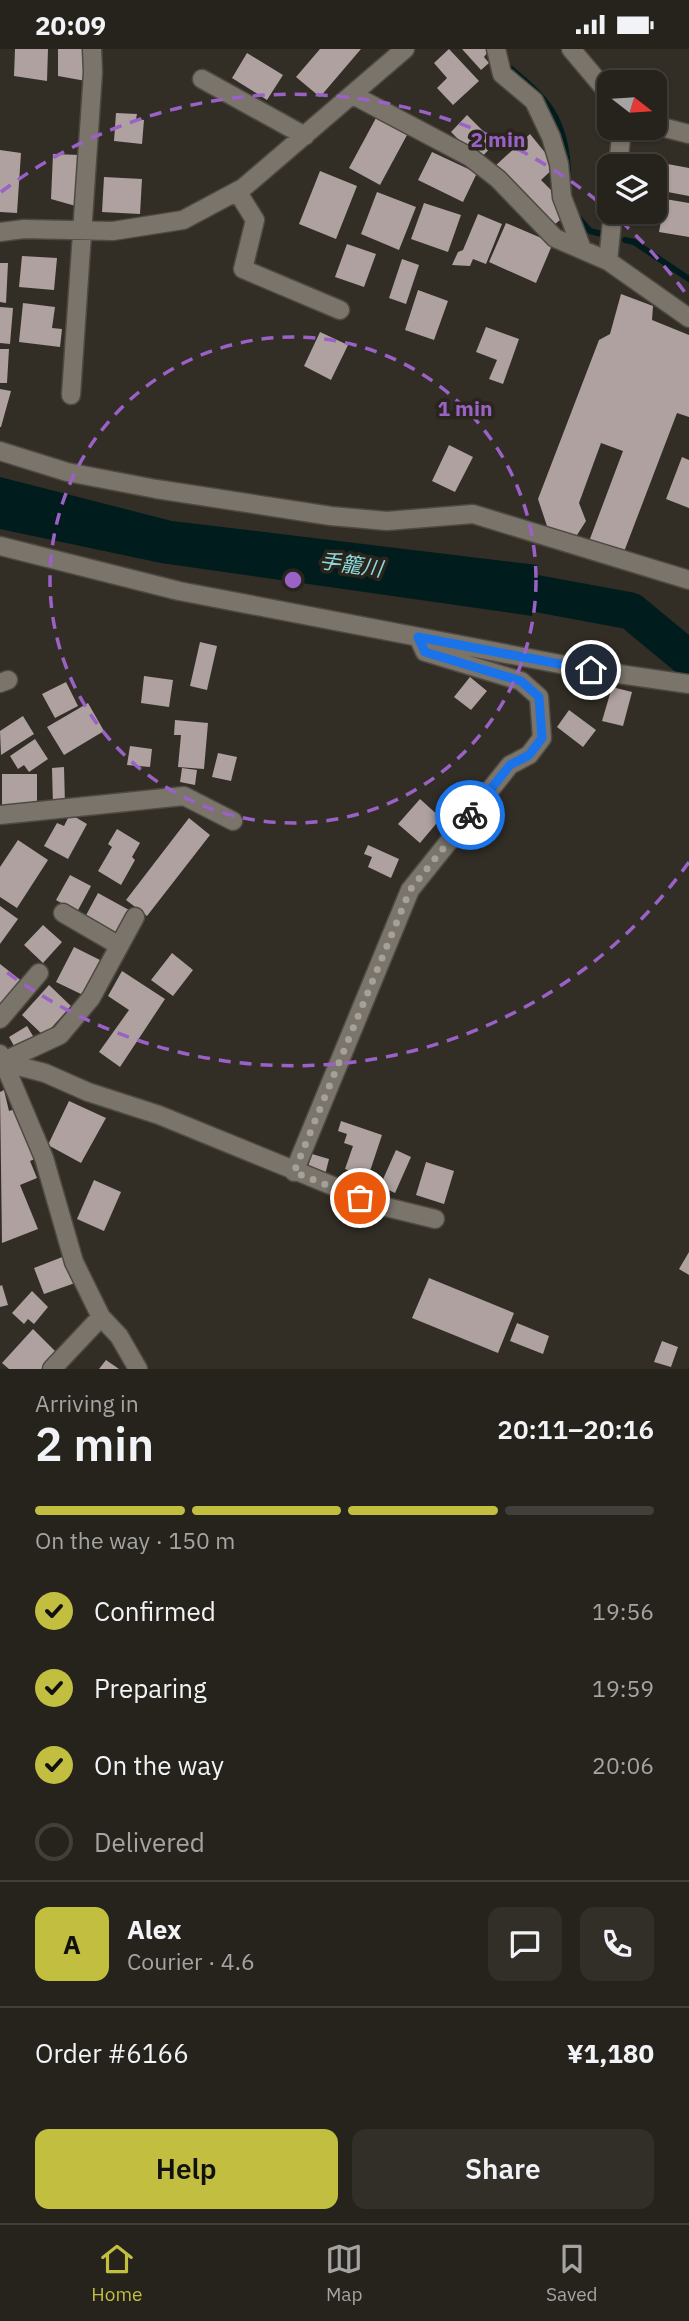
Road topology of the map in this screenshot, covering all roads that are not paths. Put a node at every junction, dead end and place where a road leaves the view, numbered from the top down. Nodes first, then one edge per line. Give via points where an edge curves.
1 (92, 49) edge
2 (405, 49) edge
3 (496, 49) edge
4 (571, 49) edge
5 (202, 79) dead end
6 (597, 80) edge
7 (352, 95) junction
8 (667, 128) edge
9 (689, 134) edge
10 (305, 136) junction
11 (237, 191) junction
12 (612, 224) edge
13 (83, 230) junction
14 (0, 232) edge
15 (582, 249) junction
16 (608, 261) junction
17 (340, 310) dead end
18 (689, 318) edge
19 (71, 395) dead end
20 (0, 451) edge
21 (0, 546) edge
22 (689, 580) edge
23 (418, 637) junction
24 (689, 684) edge
25 (0, 815) edge
26 (233, 821) dead end
27 (63, 913) dead end
28 (135, 917) dead end
29 (118, 945) junction
30 (39, 973) dead end
31 (0, 1019) edge
32 (1, 1057) edge
33 (294, 1172) junction
34 (435, 1219) dead end
35 (101, 1317) junction
36 (52, 1369) edge
37 (138, 1369) edge

1 - 13 street
2 - 7 street
3 - 15 street via 502,74 534,101 551,137 562,197
4 - 6 street
5 - 10 street
7 - 10 street
7 - 15 street via 470,157 555,238
8 - 9 street
10 - 11 street
11 - 13 street via 183,220
11 - 17 street via 255,220 243,269
12 - 16 street
13 - 14 street
13 - 19 street
15 - 16 street
16 - 18 street
20 - 22 street via 67,472 331,516 387,521 473,514
21 - 23 street via 180,591
23 - 24 street
23 - 33 street via 425,652 521,681 539,697 542,738 529,755 510,765 410,890
25 - 26 street via 184,796
27 - 29 street
28 - 29 street
29 - 32 street via 91,998 60,1035
30 - 31 street
32 - 33 street via 159,1115
32 - 35 street via 44,1158 74,1262
33 - 34 street via 382,1206
35 - 36 street
35 - 37 street via 119,1336

